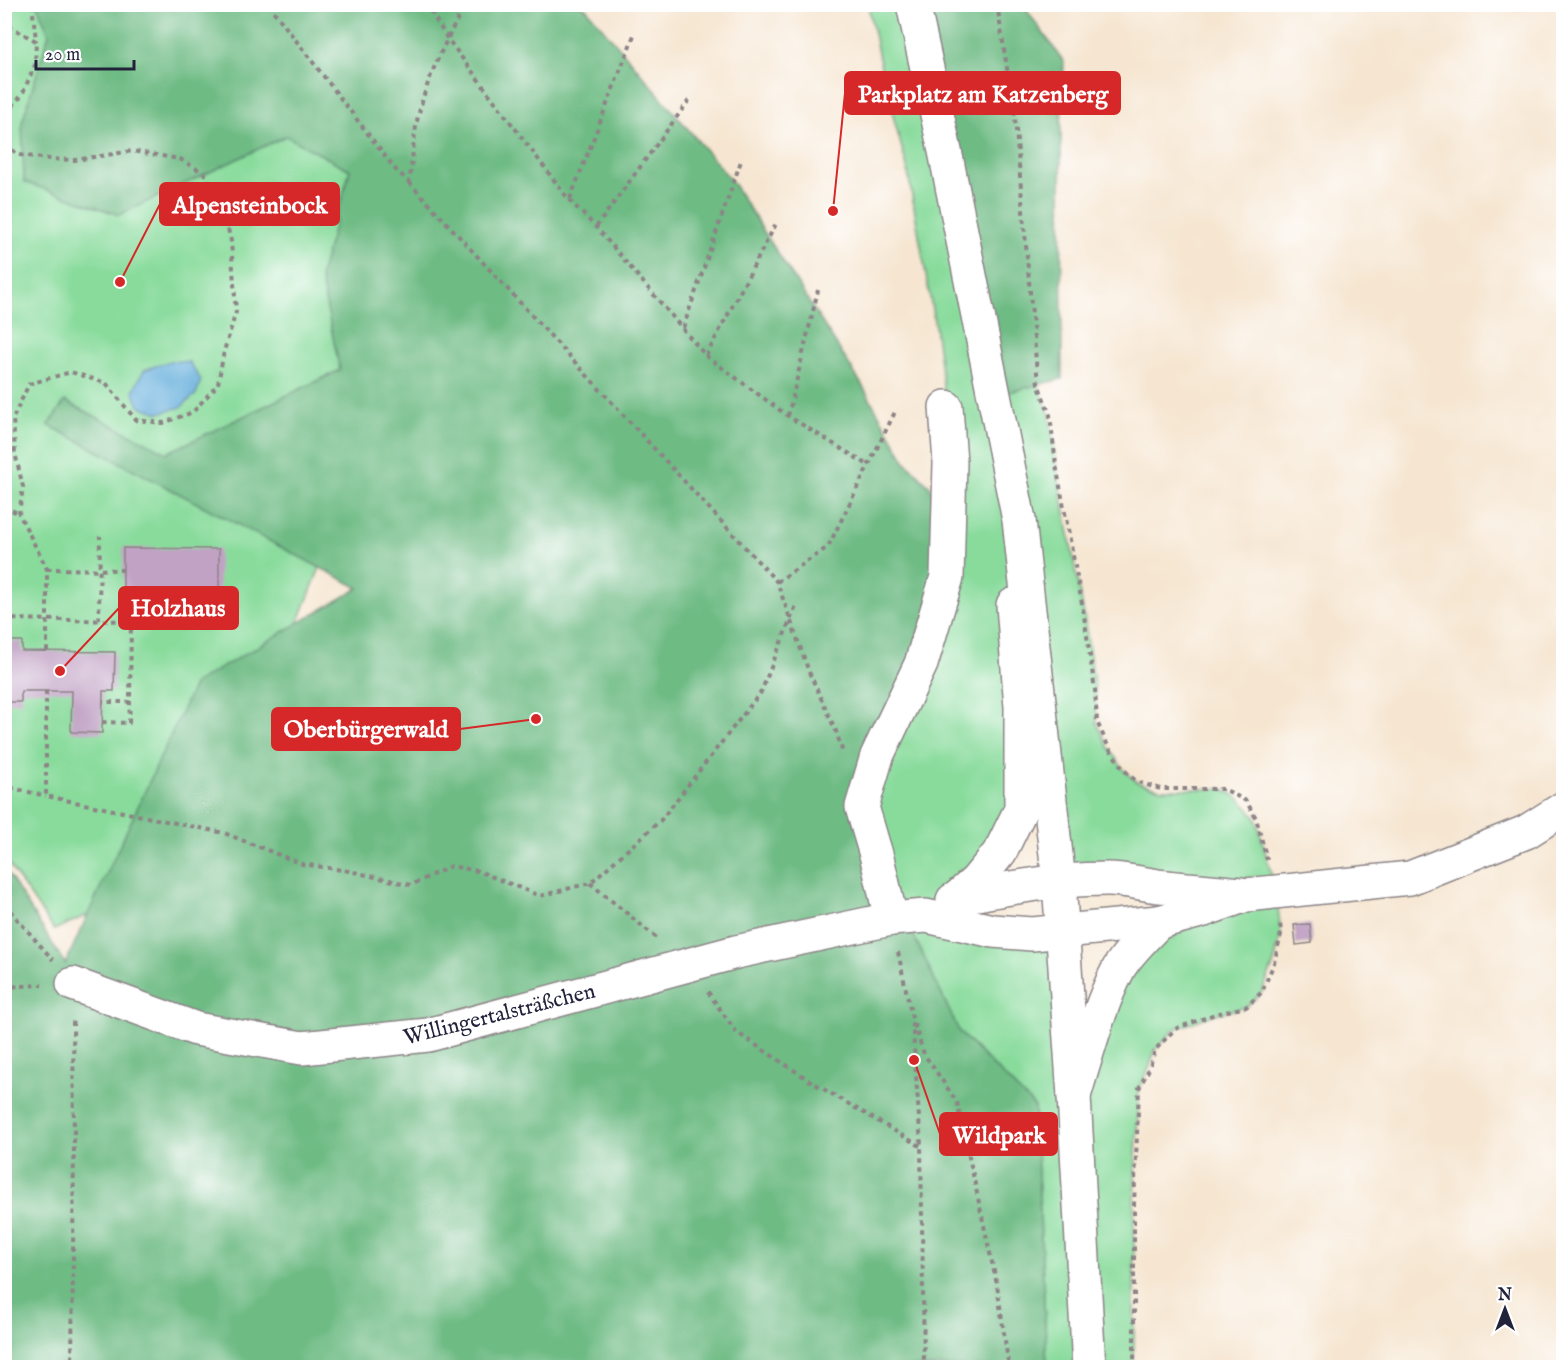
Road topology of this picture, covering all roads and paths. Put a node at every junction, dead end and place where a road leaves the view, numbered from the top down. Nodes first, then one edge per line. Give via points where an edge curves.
1 (32, 4) edge
2 (268, 4) edge
3 (466, 4) edge
4 (913, 4) edge
5 (997, 4) edge
6 (426, 5) edge
7 (4, 19) edge
8 (634, 35) dead end
9 (447, 38) junction
10 (36, 41) junction
11 (690, 99) dead end
12 (4, 118) edge
13 (4, 145) edge
14 (741, 161) dead end
15 (410, 182) junction
16 (569, 200) junction
17 (777, 222) dead end
18 (596, 227) junction
19 (818, 290) dead end
20 (682, 329) junction
21 (706, 356) junction
22 (946, 407) dead end
23 (896, 410) dead end
24 (788, 416) junction
25 (868, 465) junction
26 (4, 506) edge
27 (19, 514) junction
28 (1019, 520) junction
29 (100, 536) dead end
30 (47, 569) junction
31 (100, 570) junction
32 (123, 570) dead end
33 (777, 582) junction
34 (796, 603) dead end
35 (4, 619) edge
36 (47, 620) junction
37 (99, 621) junction
38 (47, 651) dead end
39 (46, 691) dead end
40 (102, 702) dead end
41 (130, 702) junction
42 (102, 722) dead end
43 (843, 753) dead end
44 (4, 781) edge
45 (46, 796) junction
46 (1563, 808) edge
47 (1059, 882) junction
48 (590, 883) junction
49 (1261, 893) junction
50 (957, 898) junction
51 (4, 904) edge
52 (926, 916) junction
53 (891, 919) junction
54 (1159, 922) junction
55 (1062, 931) junction
56 (689, 965) junction
57 (73, 984) junction
58 (912, 1018) junction
59 (1074, 1096) junction
60 (921, 1146) junction
61 (72, 1368) edge
62 (924, 1368) edge
63 (1009, 1368) edge
64 (1089, 1368) edge
65 (1134, 1368) edge

1 - 10 path
2 - 15 path via 395,170
3 - 9 path
4 - 28 main road
5 - 49 path via 1015,119 1038,384 1050,416 1083,609 1097,722 1113,755 1137,782 1161,789 1224,789 1246,801 1256,819
6 - 9 path
7 - 10 path via 5,24
8 - 16 path
9 - 15 path via 417,119
9 - 16 path
10 - 12 path via 35,65 22,95
11 - 18 path
13 - 27 path via 20,155 75,160 132,151 180,159 204,173 223,209 231,241 236,312 218,384 193,412 163,423 136,420 106,383 71,372 29,384 13,418 15,453 23,487
14 - 20 path
15 - 33 path
16 - 18 path
17 - 21 path
18 - 20 path
19 - 24 path
20 - 21 path
21 - 24 path
22 - 53 main road via 950,463 947,577 921,664 877,756 862,807
23 - 25 path
24 - 25 path
25 - 33 path via 828,547
26 - 27 path
27 - 30 path
28 - 47 main road
28 - 50 main road via 1013,601 1021,707 1021,809 1000,852
29 - 31 path
30 - 31 path
30 - 36 path
31 - 32 path
31 - 37 path
33 - 43 path
34 - 48 path via 761,692 660,821
35 - 36 path
36 - 37 path
36 - 38 path
37 - 41 path via 131,621
39 - 45 path
40 - 41 path
41 - 42 path via 129,723
44 - 45 path via 12,788
45 - 48 path via 224,832 302,864 411,885 451,866 478,871 540,896
46 - 49 main road via 1526,832 1410,878
47 - 49 main road via 1110,879
47 - 50 main road
47 - 55 main road
48 - 56 path
49 - 54 main road
49 - 65 path via 1281,934 1262,992 1246,1007 1175,1029 1155,1050 1139,1088
50 - 52 main road
51 - 57 path
52 - 53 main road, Willingertalsträßchen
52 - 55 main road via 993,931
53 - 56 main road, Willingertalsträßchen
53 - 58 path
54 - 55 main road
54 - 59 main road via 1120,966
55 - 59 main road
56 - 57 main road, Willingertalsträßchen via 428,1035 302,1048 196,1029
56 - 60 path via 736,1032 814,1084
57 - 61 path
58 - 60 path
58 - 63 path via 924,1054 957,1102 997,1285
59 - 64 main road
60 - 62 path

